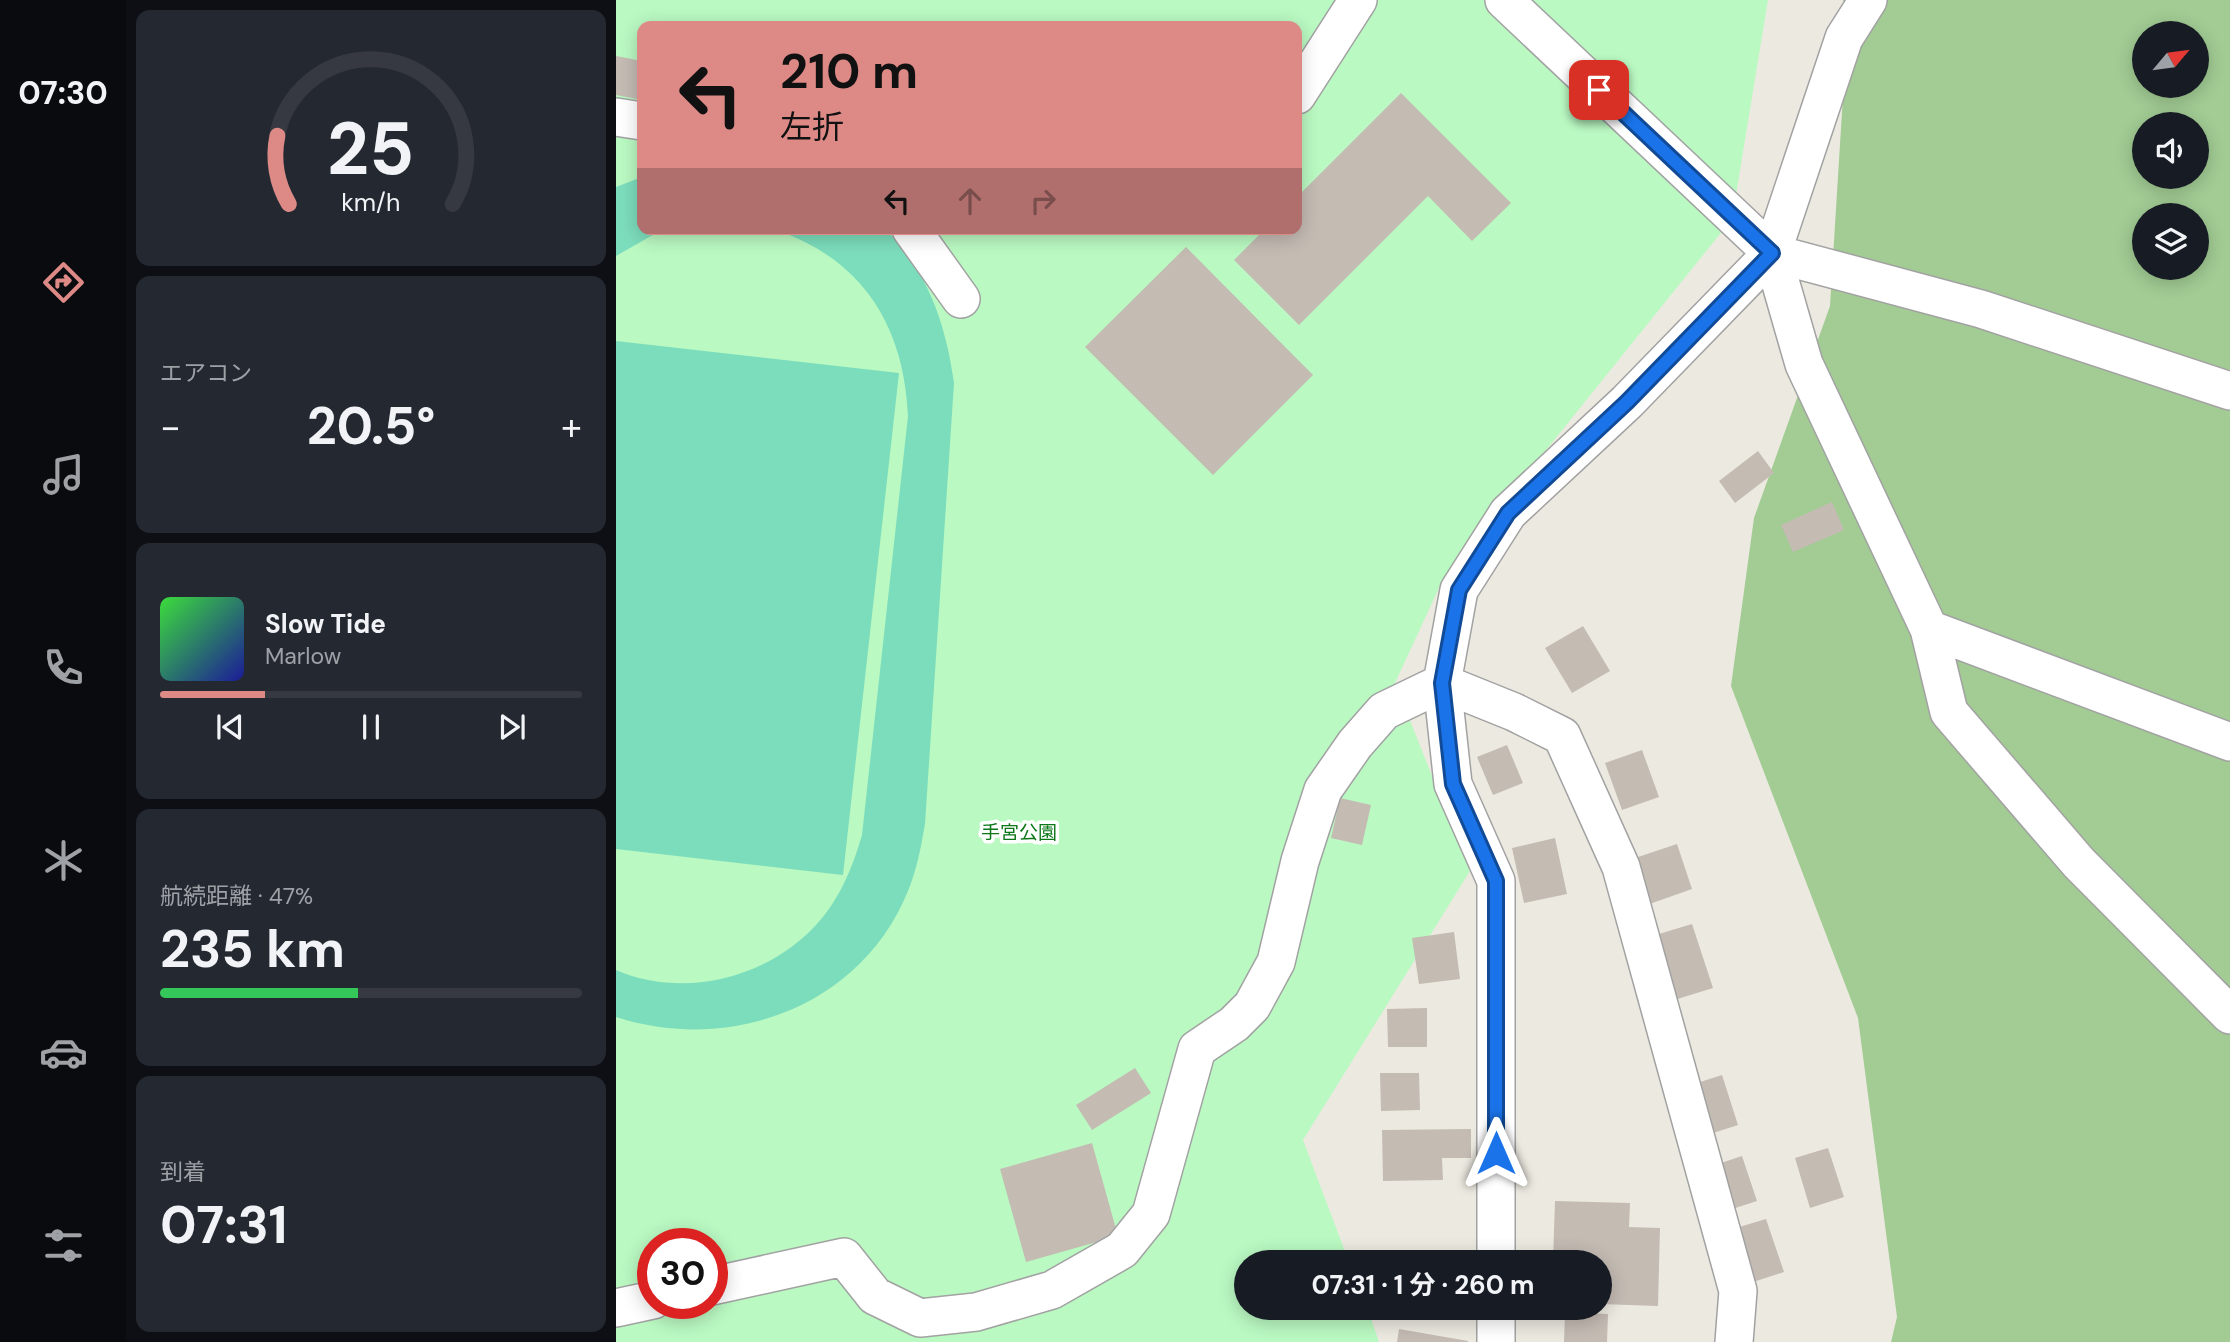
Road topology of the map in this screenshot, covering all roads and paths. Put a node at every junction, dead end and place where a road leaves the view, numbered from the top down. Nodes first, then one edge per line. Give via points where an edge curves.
1 (1358, 0) edge
2 (1504, 0) edge
3 (1868, 0) edge
4 (1302, 87) edge
5 (616, 117) edge
6 (637, 120) edge
7 (915, 235) edge
8 (1772, 253) junction
9 (961, 299) dead end
10 (2230, 391) edge
11 (1929, 629) junction
12 (1442, 683) junction
13 (2230, 742) edge
14 (2230, 1015) edge
15 (1496, 1250) edge
16 (728, 1282) edge
17 (637, 1303) edge
18 (616, 1308) edge
19 (1496, 1320) edge
20 (1496, 1342) edge
21 (1734, 1342) edge

1 - 4 street
2 - 8 street
3 - 8 street via 1844,38
5 - 6 street
7 - 9 street
8 - 10 street via 1981,309
8 - 11 street via 1804,364
8 - 12 street via 1627,402 1508,513 1459,590
11 - 13 street
11 - 14 street via 1949,712 2079,863
12 - 15 street via 1453,784 1496,881
12 - 16 street via 1384,712 1323,790 1276,962 1252,1006 1197,1049 1151,1214 1122,1250 1052,1290 976,1312 920,1318 875,1296 844,1257
12 - 21 street via 1562,736 1621,867 1738,1291
17 - 18 street
19 - 20 street

